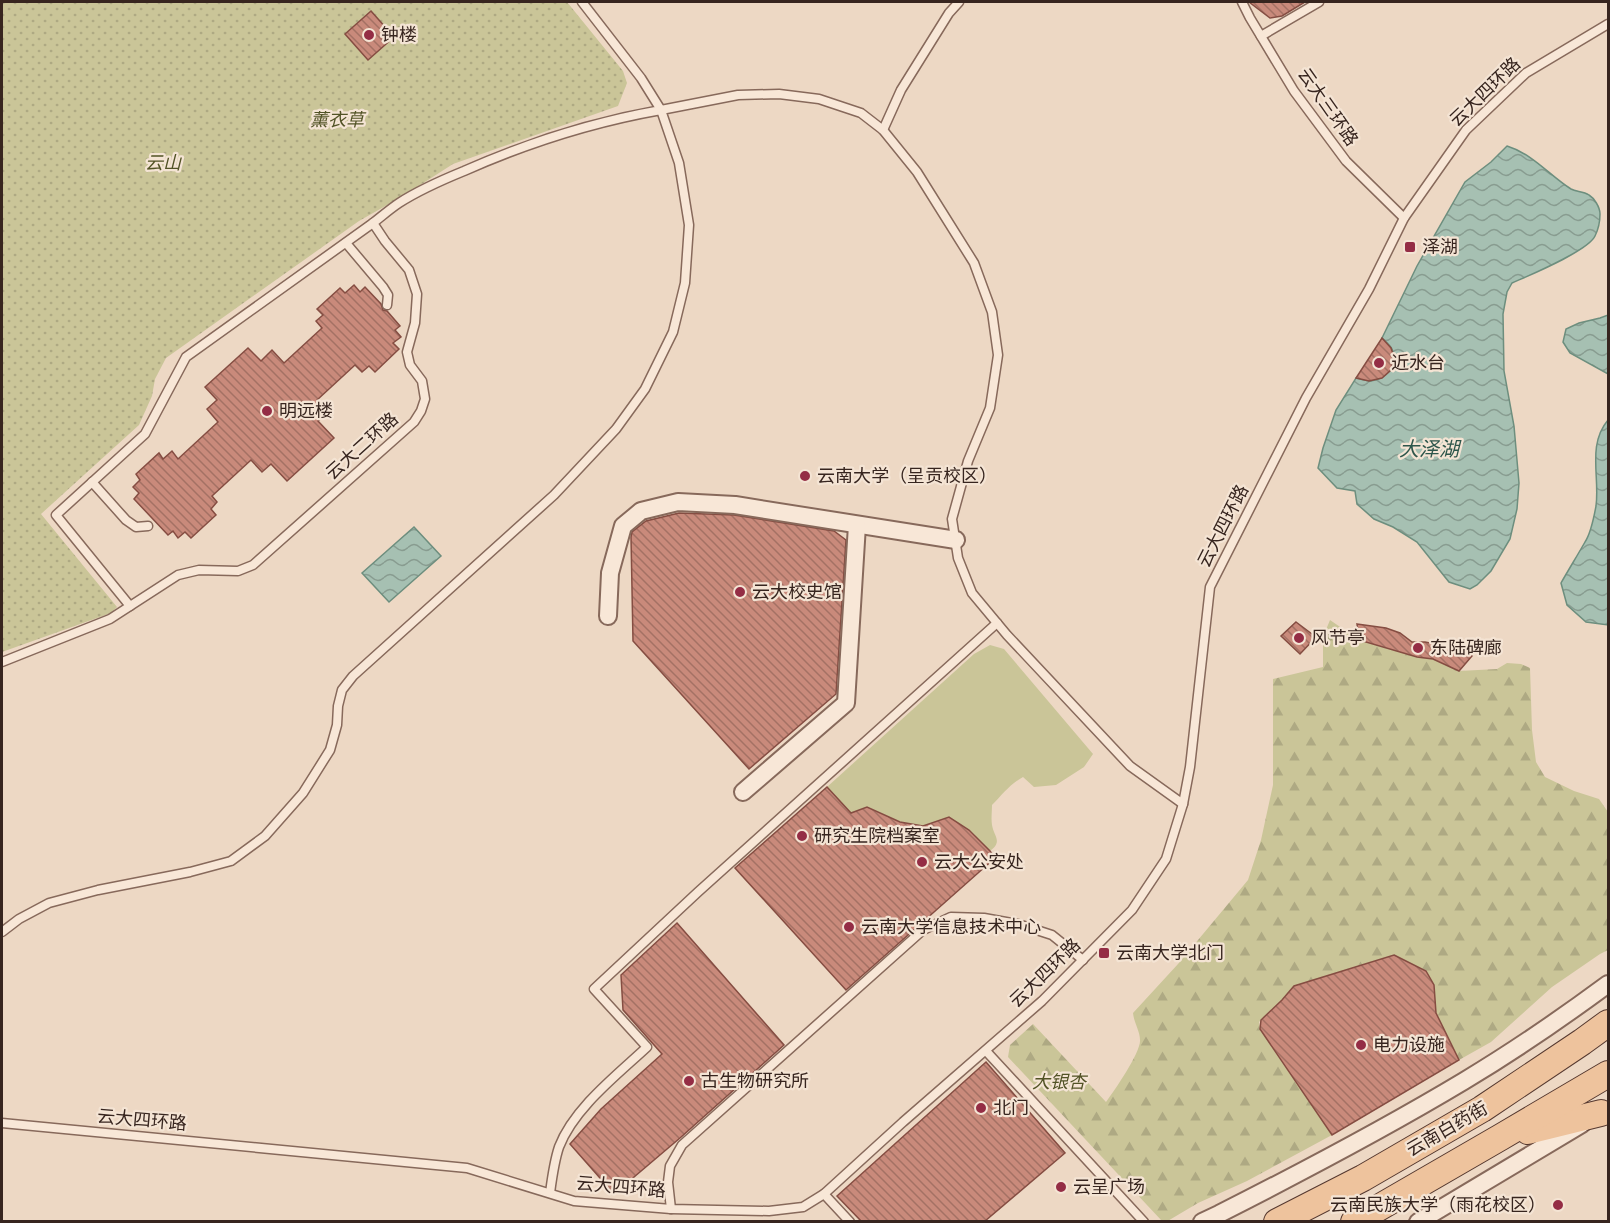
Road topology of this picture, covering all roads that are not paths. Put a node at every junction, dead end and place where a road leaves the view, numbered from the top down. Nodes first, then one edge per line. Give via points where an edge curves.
1 (582, 2) edge
2 (959, 2) edge
3 (1242, 2) edge
4 (1319, 2) edge
5 (1608, 24) edge
6 (1261, 36) junction
7 (661, 110) junction
8 (883, 130) junction
9 (1404, 218) junction
10 (373, 223) junction
11 (346, 243) junction
12 (387, 305) dead end
13 (92, 482) junction
14 (857, 525) junction
15 (148, 526) dead end
16 (956, 540) junction
17 (130, 606) junction
18 (608, 616) dead end
19 (997, 623) junction
20 (2, 662) edge
21 (743, 792) dead end
22 (1183, 804) junction
23 (2, 932) edge
24 (1083, 960) junction
25 (1608, 984) edge
26 (1608, 1023) edge
27 (986, 1051) junction
28 (1608, 1074) edge
29 (1605, 1111) edge
30 (2, 1123) edge
31 (1501, 1137) junction
32 (550, 1193) junction
33 (825, 1194) junction
34 (671, 1209) junction
35 (850, 1221) edge
36 (1144, 1221) edge
37 (1202, 1221) edge
38 (1277, 1221) edge
39 (1354, 1221) edge
40 (1418, 1221) edge

1 - 7 lane
2 - 8 lane via 901,90
3 - 6 lane, 云大三环路
4 - 6 lane
5 - 9 lane, 云大四环路 via 1526,73 1466,130
6 - 9 lane, 云大三环路 via 1294,91 1346,161
7 - 8 lane via 738,95 779,94 819,99 861,113
7 - 10 lane via 553,137 486,161 399,203
7 - 23 lane via 679,163 689,225 685,283 674,332 645,389 616,429 554,495 354,676 342,690 330,750 303,793 265,836 231,861 49,903
8 - 16 lane via 917,172 974,263 992,312 998,355 990,408 968,461 952,519
9 - 22 lane, 云大四环路 via 1210,587
10 - 11 lane
10 - 17 lane, 云大二环路 via 409,270 417,294 415,323 407,351 410,365 422,381 425,399 421,411 414,422 253,564 238,571 200,570 178,575
11 - 12 lane via 383,287 388,295
11 - 13 lane via 186,357 145,434
13 - 15 lane via 136,527
13 - 17 lane via 56,515
14 - 16 street
14 - 18 street via 735,506 678,502 641,511 623,526 610,573
14 - 21 street via 846,703
16 - 19 lane via 958,558 972,593
17 - 20 lane, 云大二环路 via 110,619
19 - 22 lane via 1130,766
19 - 32 lane via 594,989 647,1047 581,1111 560,1145
22 - 24 lane, 云大四环路 via 1166,859 1132,910
24 - 27 lane, 云大四环路
24 - 34 lane via 1052,935 1018,924 951,917 923,930 682,1145 670,1166
25 - 37 street via 1465,1081 1346,1149
26 - 38 main road, 云南白药街 via 1482,1109 1362,1178
27 - 33 lane, 云大四环路
27 - 36 lane
28 - 31 main road, 云南白药街
29 - 31 main road
29 - 40 street
30 - 32 lane, 云大四环路 via 467,1168
31 - 39 main road, 云南白药街
32 - 34 lane, 云大四环路 via 574,1201
33 - 34 lane, 云大四环路 via 803,1207 770,1211
33 - 35 lane

